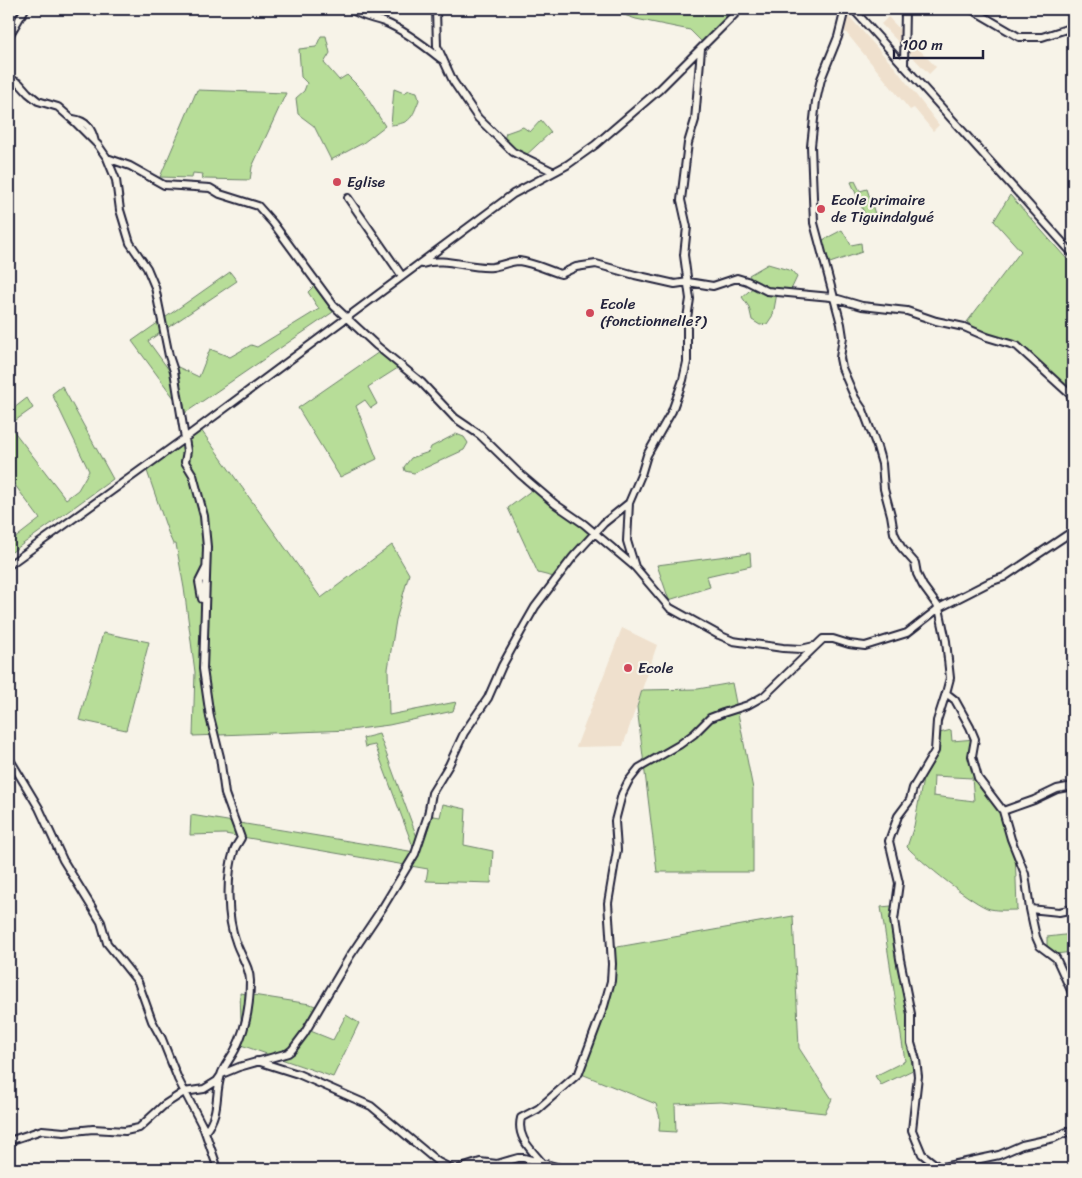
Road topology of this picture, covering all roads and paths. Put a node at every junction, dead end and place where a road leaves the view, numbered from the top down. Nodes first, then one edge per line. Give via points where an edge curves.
1 (25, 9) edge
2 (352, 9) edge
3 (436, 9) edge
4 (740, 9) edge
5 (844, 9) edge
6 (853, 9) edge
7 (905, 9) edge
8 (971, 9) edge
9 (1073, 27) edge
10 (9, 36) edge
11 (701, 49) junction
12 (442, 60) junction
13 (904, 66) junction
14 (9, 78) edge
15 (108, 158) junction
16 (554, 172) junction
17 (348, 198) dead end
18 (1073, 254) edge
19 (416, 266) junction
20 (402, 276) junction
21 (688, 282) junction
22 (835, 298) junction
23 (346, 317) junction
24 (1073, 397) edge
25 (185, 438) junction
26 (629, 504) junction
27 (1073, 531) edge
28 (595, 534) junction
29 (9, 565) edge
30 (635, 567) junction
31 (939, 608) junction
32 (815, 646) junction
33 (946, 693) junction
34 (9, 758) edge
35 (1073, 786) edge
36 (1003, 810) junction
37 (1030, 908) junction
38 (1073, 909) edge
39 (1073, 995) edge
40 (257, 1061) junction
41 (222, 1074) junction
42 (184, 1092) junction
43 (1073, 1129) edge
44 (205, 1132) junction
45 (9, 1141) edge
46 (543, 1164) junction
47 (218, 1169) edge
48 (452, 1169) edge
49 (458, 1169) edge
50 (564, 1169) edge
51 (938, 1169) edge

1 - 10 street
2 - 12 street via 416,40
3 - 12 street via 437,46
4 - 11 street
5 - 22 street via 838,37 821,79 811,146 814,223
6 - 13 street
7 - 13 street
8 - 9 street via 1019,38 1042,37
11 - 16 street via 595,145
11 - 21 street via 695,120 688,143 681,200 687,226 684,255
12 - 16 street via 478,118 497,137 513,152
13 - 18 street
14 - 15 street via 38,101 58,107
15 - 23 street via 164,185 210,188 258,206 334,306
15 - 25 street via 130,243 155,287
16 - 19 street via 513,194
17 - 20 street
19 - 20 street
19 - 21 street via 438,260 471,267 493,267 517,261 561,274 576,267 596,264 662,282
20 - 23 street
21 - 22 street via 713,286 737,278 768,291
21 - 26 street via 687,362 683,380 672,411 647,454
22 - 24 street via 862,306 907,311 1017,346
22 - 31 street via 842,324 842,368 877,447 894,533 901,548 915,563 923,586
23 - 25 street
23 - 28 street via 420,382 455,418 480,435 521,475
25 - 29 street
25 - 41 street via 185,462 193,475 204,516 207,547 203,669 225,794 241,838 234,851 229,876 230,922 250,981 244,1030
26 - 28 street
26 - 30 street via 627,542
27 - 31 street via 1010,573
28 - 30 street
28 - 40 street via 573,557 523,628 482,709 464,733 432,793 415,854 304,1034 288,1054
30 - 32 street via 670,608 719,635 746,644 801,649
31 - 32 street via 907,633 890,639 865,646 823,639
31 - 33 street via 950,678
32 - 46 street via 764,696 710,718 679,745 639,768 628,782 615,821 617,850 608,903 611,981 604,1006 579,1073 538,1109 521,1118 518,1128
33 - 36 street via 955,700 975,739 972,756 978,778
33 - 51 street via 937,721 935,751 913,788 910,800 898,816 889,841 899,883 895,927 911,1014 911,1043 918,1076 912,1130 922,1154
34 - 42 street via 39,808 63,860 101,922 107,943 138,982
35 - 36 street
36 - 37 street via 1025,874
37 - 38 street via 1059,912
37 - 39 street via 1040,946 1056,958
40 - 41 street
40 - 48 street via 298,1074 371,1106 438,1162
41 - 42 street via 204,1089
41 - 44 street via 216,1114
42 - 44 street
42 - 45 street via 139,1128 125,1131 42,1130
43 - 51 street via 999,1155
44 - 47 street
46 - 49 street via 518,1158 497,1164 480,1162
46 - 50 street

